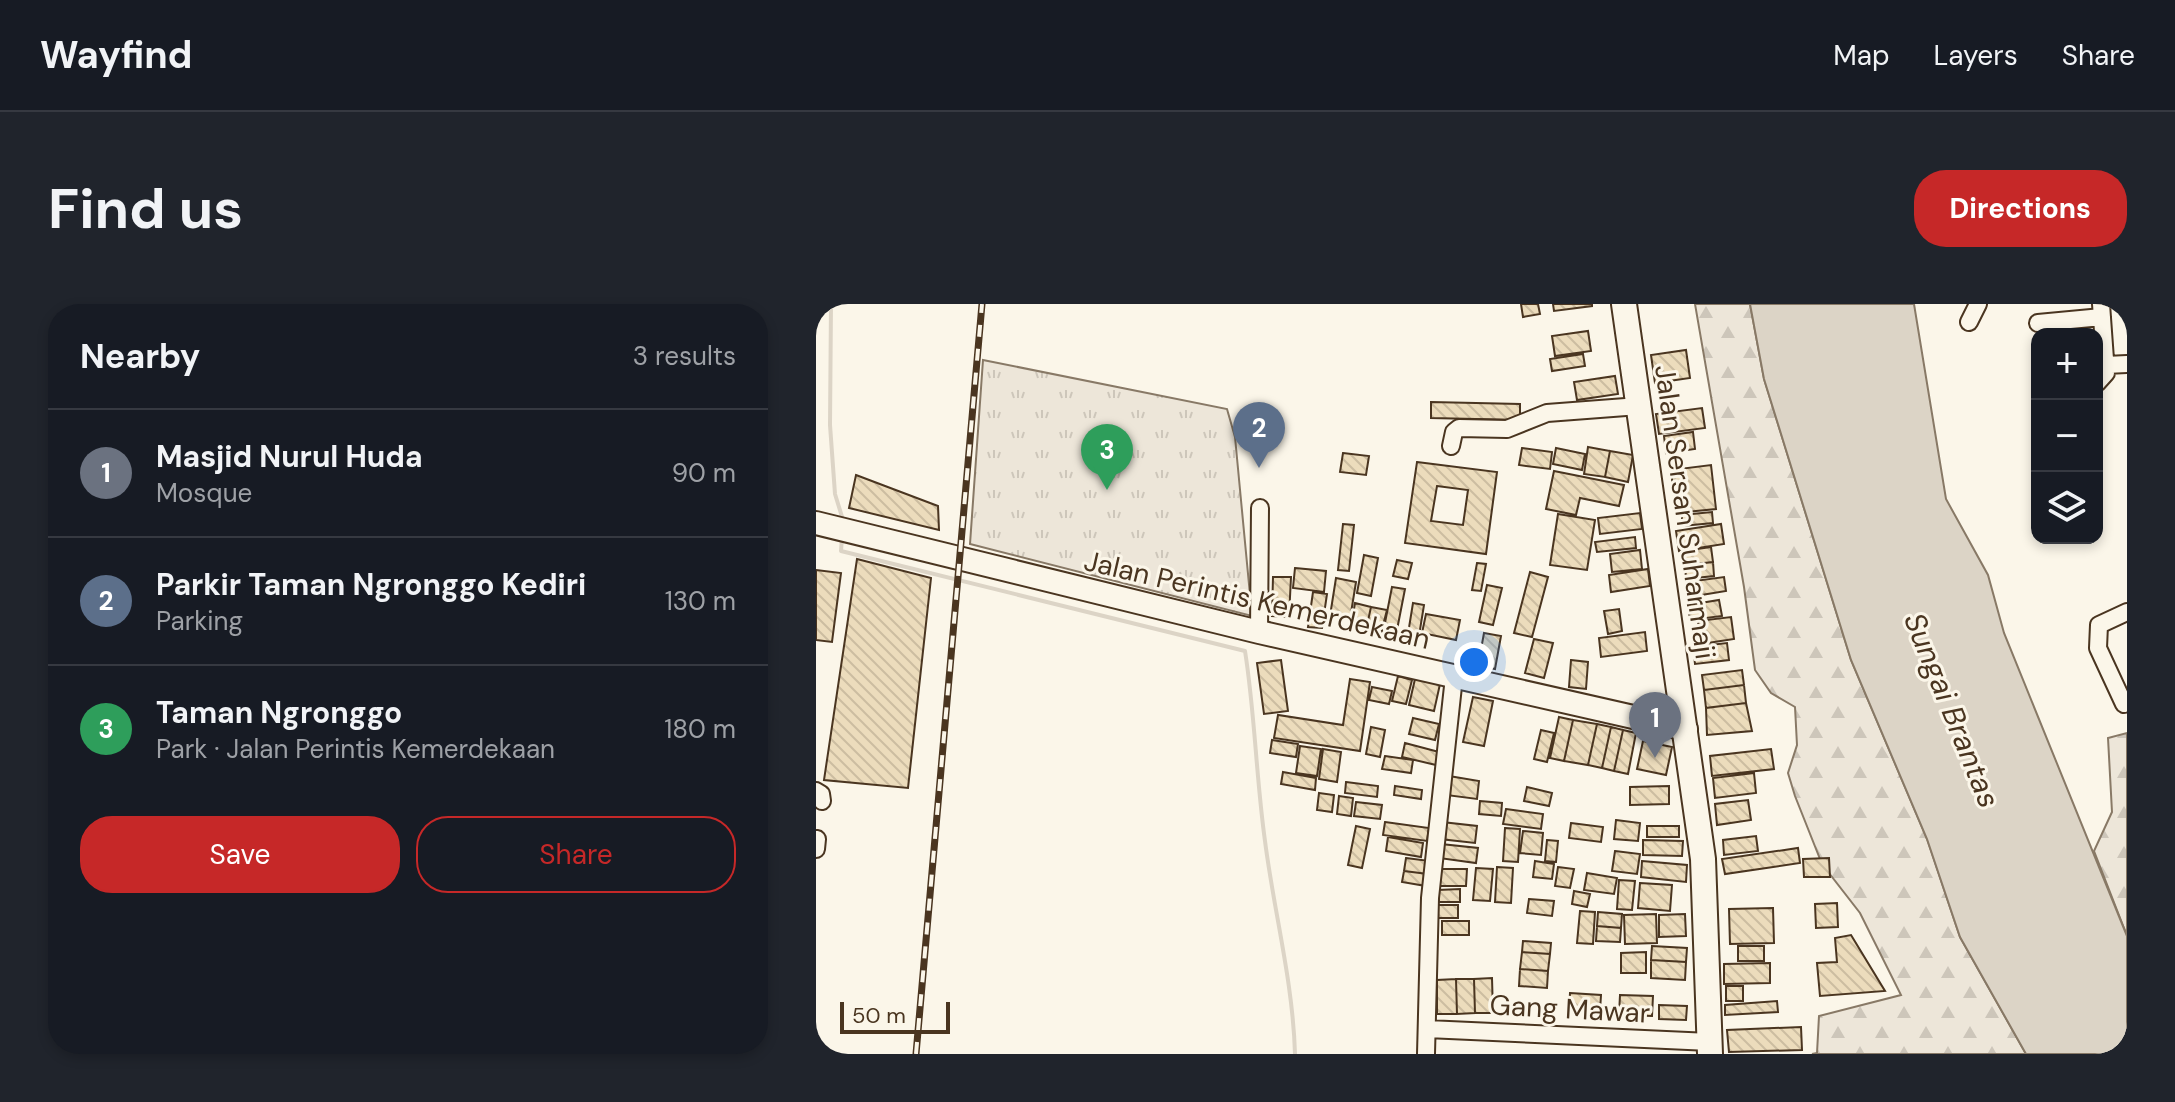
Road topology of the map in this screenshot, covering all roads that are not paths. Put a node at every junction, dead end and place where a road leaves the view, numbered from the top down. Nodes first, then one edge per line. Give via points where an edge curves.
1 (1624, 304) edge
2 (1978, 304) edge
3 (2101, 310) edge
4 (1969, 322) dead end
5 (2038, 323) dead end
6 (2127, 364) edge
7 (2106, 365) junction
8 (2103, 376) edge
9 (1639, 406) junction
10 (1451, 446) dead end
11 (1260, 508) dead end
12 (834, 528) edge
13 (2127, 612) edge
14 (1259, 632) junction
15 (1454, 677) junction
16 (2124, 704) dead end
17 (1686, 729) junction
18 (817, 839) edge
19 (816, 849) edge
20 (1427, 1029) junction
21 (1710, 1048) edge
22 (1426, 1054) edge

1 - 9 highway, Jalan Sersan Suharmaji
2 - 4 street
3 - 5 street
3 - 7 street
6 - 7 street
7 - 8 street
9 - 10 street via 1547,413 1507,429 1459,428
9 - 17 highway, Jalan Sersan Suharmaji
11 - 14 street
12 - 14 main road, Jalan Perintis Kemerdekaan
13 - 16 street via 2099,625 2096,637
14 - 15 main road, Jalan Perintis Kemerdekaan
15 - 17 main road, Jalan Perintis Kemerdekaan
15 - 20 street via 1430,898
17 - 21 highway, Jalan Sersan Suharmaji via 1703,859
18 - 19 street
20 - 21 street, Gang Mawar
20 - 22 street

